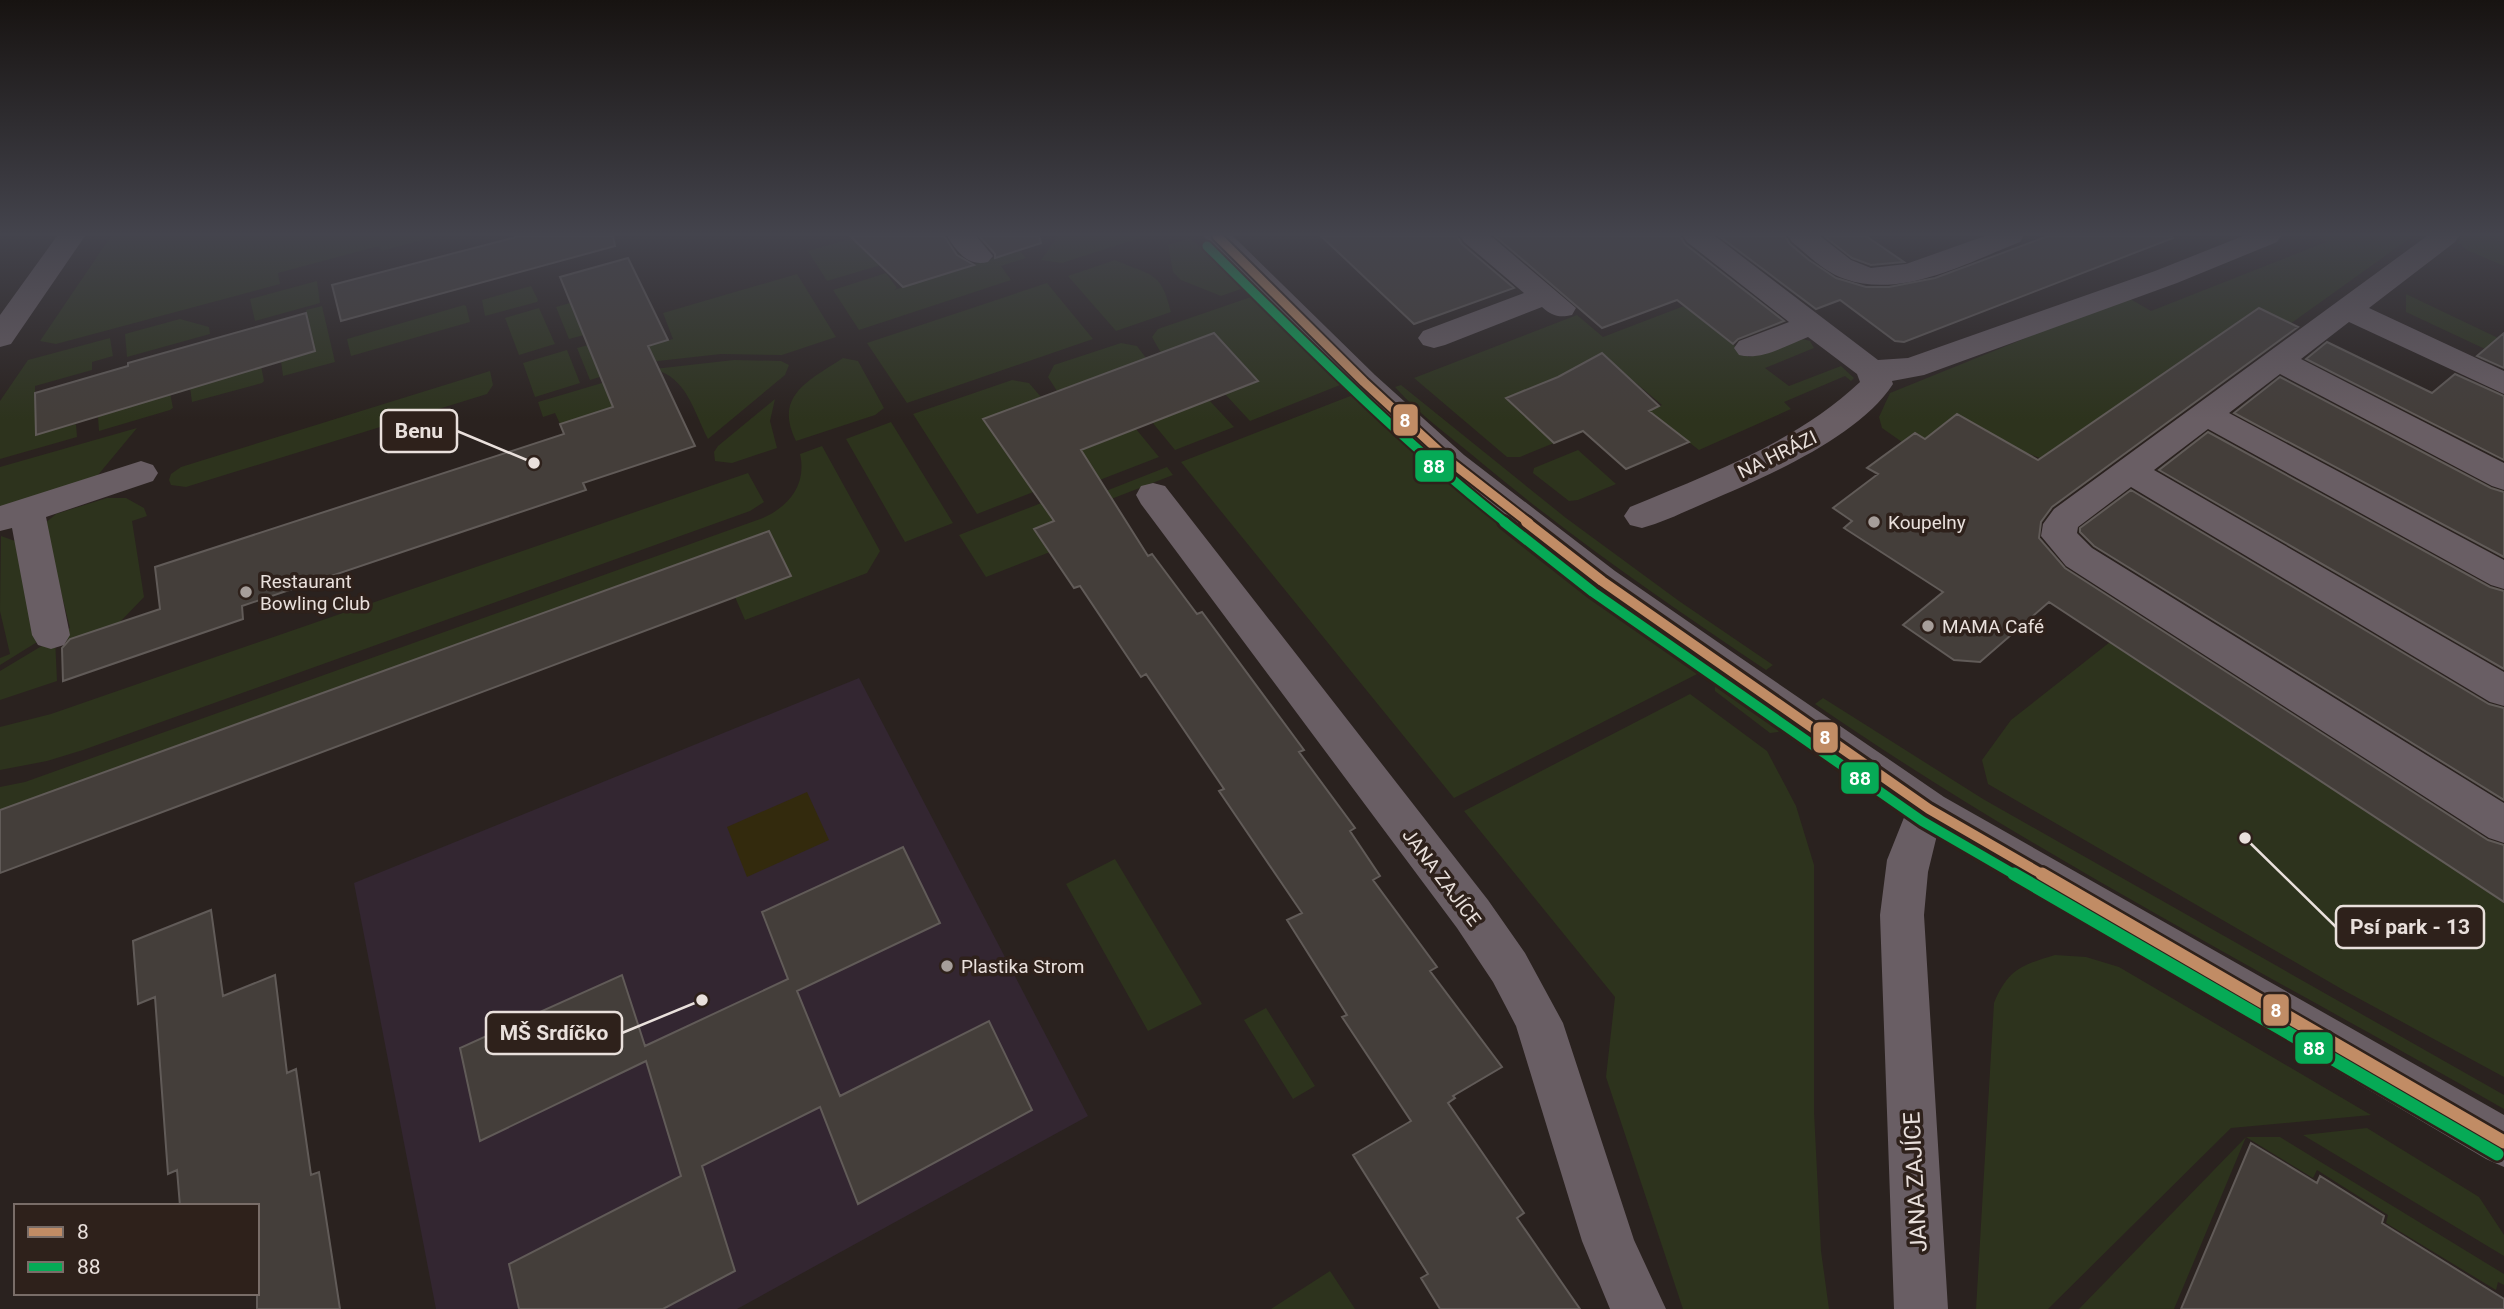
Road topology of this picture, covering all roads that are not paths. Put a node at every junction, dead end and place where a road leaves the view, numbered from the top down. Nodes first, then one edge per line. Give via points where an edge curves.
1 (26, 297) edge
2 (1278, 297) edge
3 (1548, 297) edge
4 (1777, 297) edge
5 (2108, 297) edge
6 (2363, 297) edge
7 (2347, 309) junction
8 (1812, 324) junction
9 (5, 325) edge
10 (1434, 338) dead end
11 (1750, 348) dead end
12 (2278, 360) junction
13 (1870, 369) junction
14 (2504, 384) edge
15 (2206, 414) junction
16 (2129, 471) junction
17 (141, 473) dead end
18 (2504, 478) edge
19 (1153, 495) dead end
20 (14, 515) edge
21 (1642, 516) dead end
22 (2504, 576) edge
23 (51, 635) dead end
24 (2504, 691) edge
25 (1929, 809) junction
26 (2504, 825) edge
27 (2504, 1142) edge
28 (1639, 1309) edge
29 (1921, 1309) edge

1 - 9 street
2 - 25 street via 1462,471 1602,581
3 - 10 street via 1556,304
4 - 8 street
5 - 13 street via 1913,368
6 - 7 street
7 - 12 street
7 - 14 street
8 - 11 street
8 - 13 street
12 - 15 street
12 - 18 street
13 - 21 street, NA HRÁZI via 1877,384 1821,433
15 - 16 street
15 - 22 street
16 - 24 street
16 - 26 street via 2061,524 2060,536 2070,549
17 - 20 street
19 - 28 street, JANA ZAJÍCE via 1528,997 1608,1241
20 - 23 street
25 - 27 street
25 - 29 street, JANA ZAJÍCE via 1914,836 1905,868 1902,915

